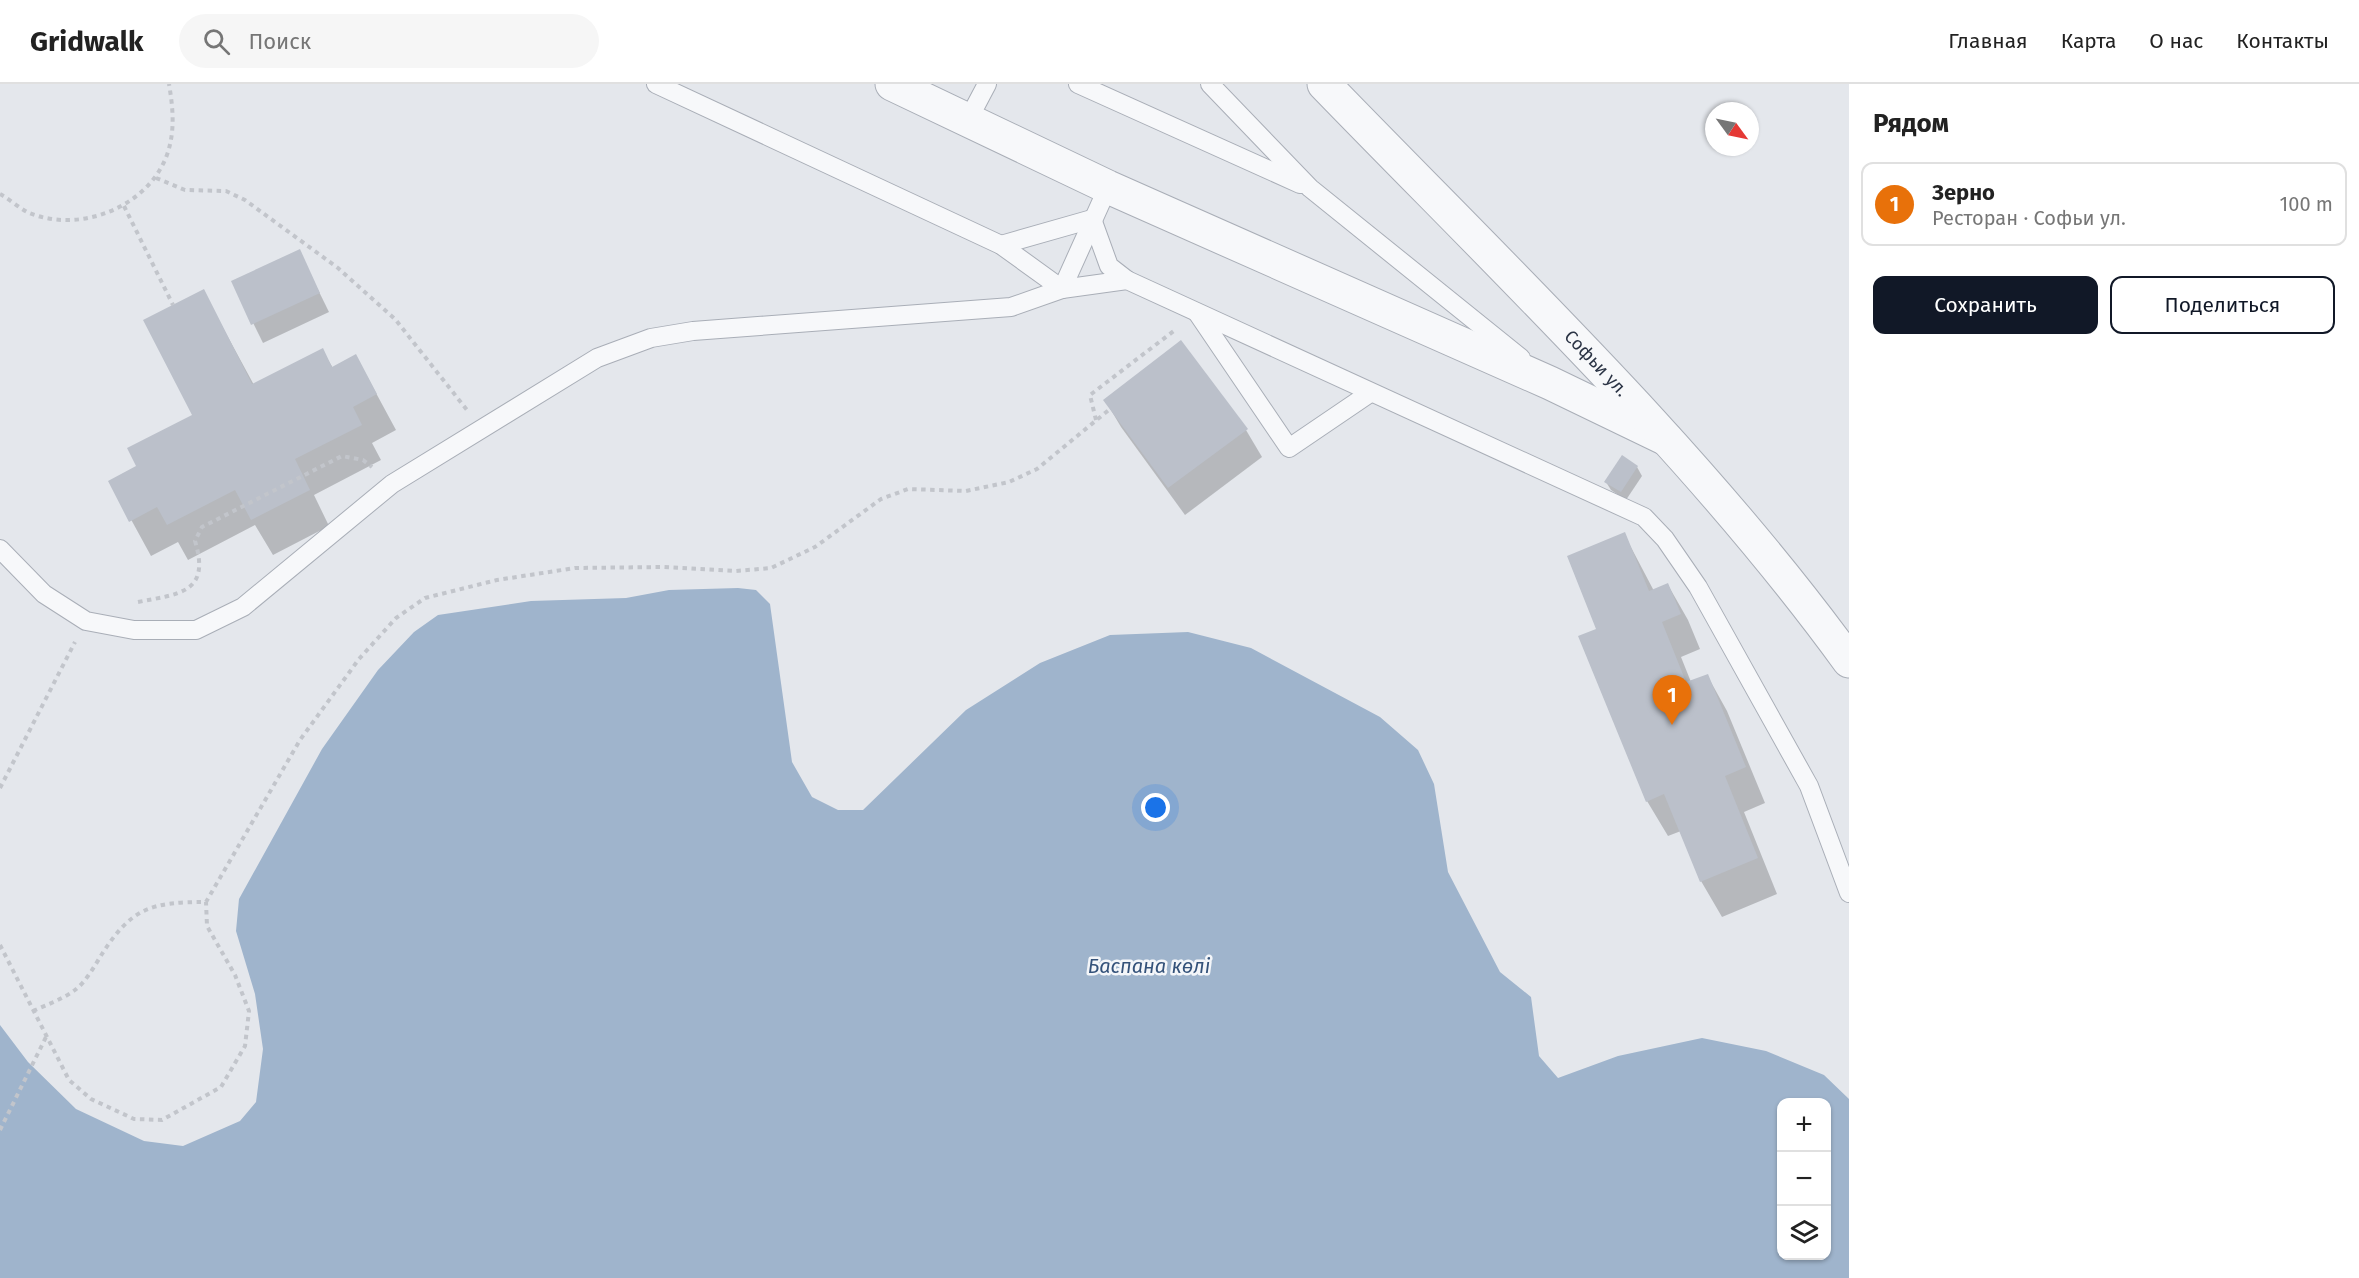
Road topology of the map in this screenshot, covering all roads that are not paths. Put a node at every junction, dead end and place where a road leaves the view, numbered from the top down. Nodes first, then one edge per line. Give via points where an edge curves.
1 (656, 84) edge
2 (892, 84) edge
3 (987, 84) edge
4 (1078, 84) edge
5 (1210, 84) edge
6 (1324, 84) edge
7 (968, 120) junction
8 (1108, 187) junction
9 (1310, 188) junction
10 (1092, 219) junction
11 (1001, 245) junction
12 (1126, 280) junction
13 (1062, 289) junction
14 (1198, 314) junction
15 (1550, 383) junction
16 (1370, 393) junction
17 (1668, 439) junction
18 (0, 549) edge
19 (1849, 661) edge
20 (1849, 893) edge

1 - 11 lane
2 - 7 street
3 - 7 lane
4 - 9 lane
5 - 9 lane
6 - 17 street, Софьи ул.
7 - 8 street
8 - 10 lane
8 - 15 street
9 - 15 lane
10 - 11 lane
10 - 12 lane via 1109,267
10 - 13 lane
11 - 13 lane
12 - 13 lane
12 - 14 lane
13 - 18 lane via 1011,307 693,331 651,338 597,358 392,484 243,608 196,630 134,630 86,621 44,594
14 - 16 lane
14 - 16 lane via 1288,448
15 - 17 street
16 - 20 lane via 1644,517 1665,539 1698,587 1809,786
17 - 19 street, Софьи ул. via 1804,599

